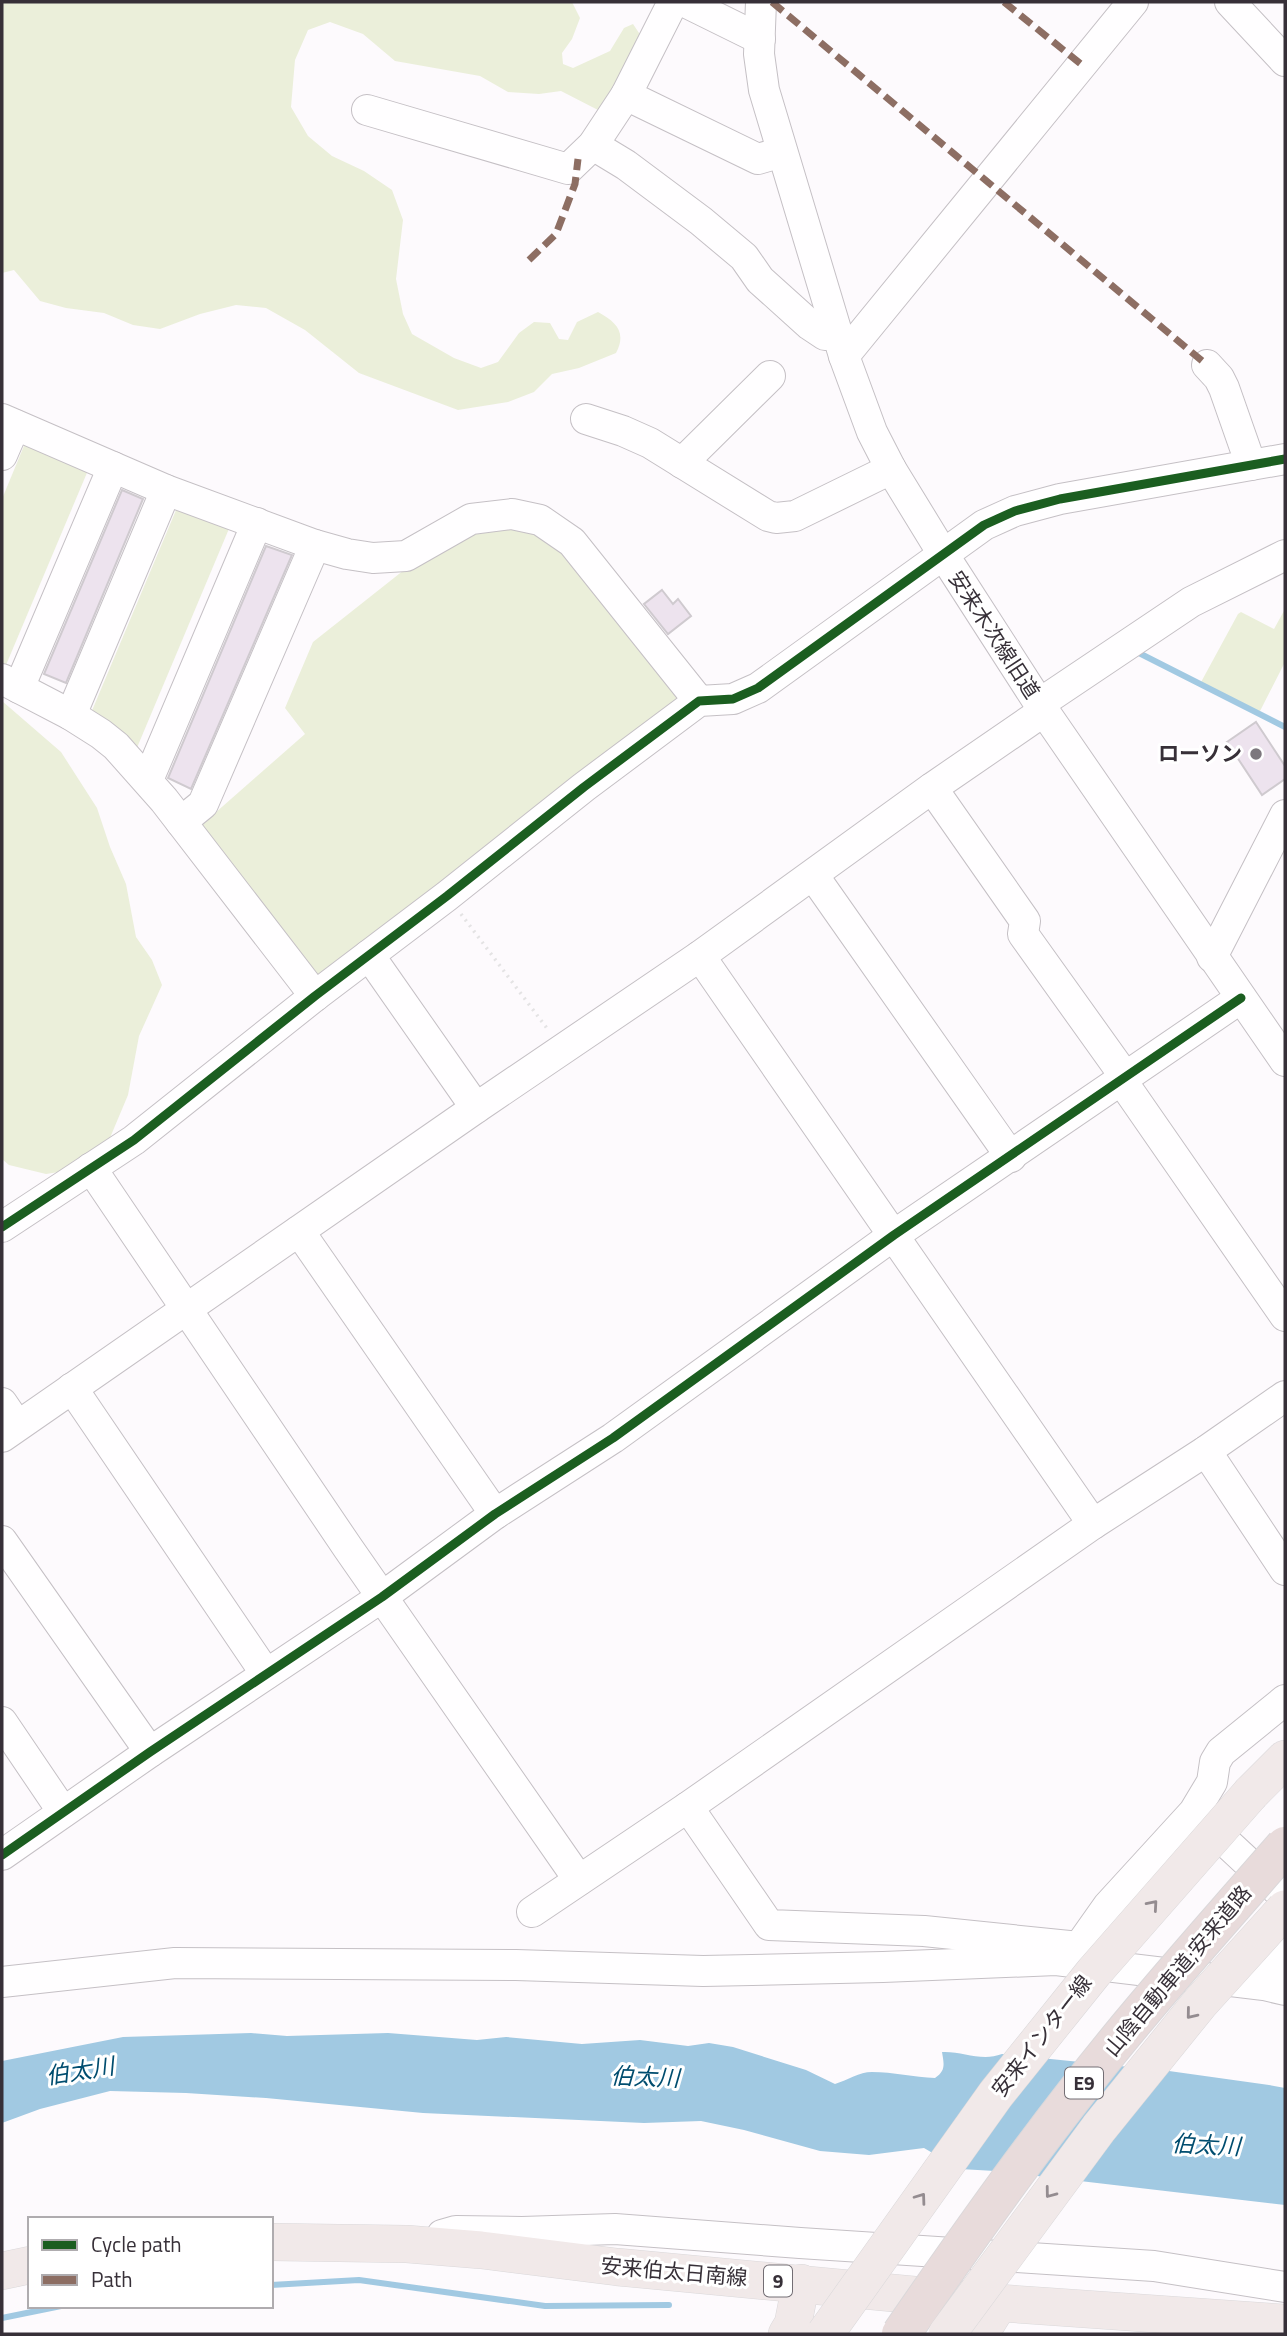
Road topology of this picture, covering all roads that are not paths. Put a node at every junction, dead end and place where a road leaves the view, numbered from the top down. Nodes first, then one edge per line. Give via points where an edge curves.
1 (673, 2) edge
2 (685, 2) edge
3 (743, 2) edge
4 (761, 2) edge
5 (1133, 2) edge
6 (1230, 2) edge
7 (760, 39) junction
8 (1285, 61) edge
9 (626, 95) junction
10 (366, 110) dead end
11 (593, 145) junction
12 (782, 152) junction
13 (841, 344) junction
14 (1207, 365) dead end
15 (770, 376) dead end
16 (586, 419) dead end
17 (8, 422) edge
18 (2, 455) edge
19 (1285, 459) edge
20 (682, 463) junction
21 (1251, 465) junction
22 (113, 467) junction
23 (891, 469) junction
24 (166, 490) junction
25 (257, 523) junction
26 (315, 545) junction
27 (943, 554) junction
28 (1285, 555) edge
29 (11, 684) edge
30 (699, 701) junction
31 (1041, 708) junction
32 (71, 715) junction
33 (148, 780) junction
34 (932, 788) junction
35 (1285, 815) edge
36 (181, 822) junction
37 (813, 875) junction
38 (369, 955) junction
39 (699, 956) junction
40 (1212, 957) junction
41 (315, 996) junction
42 (1241, 998) junction
43 (1285, 1061) edge
44 (1124, 1080) junction
45 (476, 1108) junction
46 (1011, 1157) junction
47 (91, 1168) junction
48 (2, 1227) edge
49 (299, 1231) junction
50 (894, 1235) junction
51 (185, 1308) junction
52 (1285, 1317) edge
53 (72, 1388) junction
54 (1285, 1396) edge
55 (7, 1422) edge
56 (1206, 1451) junction
57 (495, 1514) junction
58 (1093, 1524) junction
59 (2, 1541) edge
60 (1285, 1570) edge
61 (382, 1597) junction
62 (266, 1674) junction
63 (1285, 1700) edge
64 (2, 1722) edge
65 (150, 1752) junction
66 (1285, 1759) edge
67 (688, 1808) junction
68 (63, 1812) junction
69 (1194, 1812) junction
70 (1285, 1846) edge
71 (2, 1855) edge
72 (1285, 1864) edge
73 (579, 1880) junction
74 (1285, 1897) edge
75 (1285, 1909) edge
76 (533, 1912) dead end
77 (1064, 1951) junction
78 (1277, 1974) edge
79 (2, 1982) edge
80 (273, 2242) edge
81 (407, 2244) junction
82 (28, 2265) edge
83 (2, 2271) edge
84 (801, 2283) junction
85 (1285, 2287) edge
86 (999, 2303) junction
87 (1285, 2323) edge
88 (787, 2334) edge
89 (825, 2334) edge
90 (901, 2334) edge
91 (915, 2334) edge
92 (947, 2334) edge
93 (980, 2334) edge

1 - 9 street
2 - 7 street
3 - 7 street
4 - 7 street, 安来木次線旧道
5 - 13 street
6 - 8 street
7 - 12 street, 安来木次線旧道 via 764,90
9 - 11 street
9 - 12 street via 758,159
10 - 11 street via 568,169
11 - 13 street via 701,221 810,324
12 - 13 street, 安来木次線旧道
13 - 23 street, 安来木次線旧道 via 872,432
14 - 21 street via 1224,388
15 - 20 street
16 - 20 street via 650,443
17 - 18 street
17 - 22 street
19 - 21 street
20 - 23 street via 776,518 795,516
21 - 27 street via 1015,511 984,525
22 - 24 street
22 - 29 street
23 - 27 street, 安来木次線旧道
24 - 25 street
24 - 32 street
25 - 26 street
25 - 33 street
26 - 30 street via 373,558 406,556 471,519 512,514 540,520 572,542
26 - 36 street via 203,804
27 - 30 street via 758,688 733,699
27 - 31 street, 安来木次線旧道
28 - 31 street via 1191,602
29 - 32 street
30 - 38 street
31 - 34 street
31 - 40 street, 安来木次線旧道
32 - 33 street via 116,746
33 - 36 street
34 - 37 street
34 - 44 street via 1025,921 1023,934
35 - 40 street
36 - 41 street
37 - 39 street
37 - 46 street
38 - 41 street
38 - 45 street
39 - 45 street
39 - 50 street
40 - 42 street, 安来木次線旧道
41 - 47 street via 134,1140
42 - 43 street, 安来木次線旧道
42 - 44 street
44 - 46 street
44 - 52 street
45 - 49 street
46 - 50 street
47 - 48 street
47 - 51 street
49 - 51 street
49 - 57 street
50 - 57 street via 613,1438
50 - 58 street
51 - 53 street
51 - 61 street
53 - 55 street
53 - 62 street
54 - 56 street
56 - 58 street
56 - 60 street
57 - 61 street
58 - 67 street
59 - 65 street
61 - 62 street
61 - 73 street
62 - 65 street
63 - 69 street via 1221,1752 1212,1782
64 - 68 street
65 - 68 street
89 -> 66 main road, 安来インター線, bridge via 996,2094 1094,1972
67 - 73 street
67 - 77 street via 768,1925 924,1931
68 - 71 street
69 - 74 street
69 - 77 street
70 - 90 highway, 山陰自動車道;安来道路 / E9, bridge via 1141,2011 1074,2096
72 - 91 highway, 山陰自動車道;安来道路 / E9 via 1083,2102
73 - 76 street
75 -> 92 main road, bridge via 1200,2003 1099,2128
77 - 78 street
77 - 79 street via 883,1967 703,1971 175,1963
80 - 81 main road, 安来伯太日南線 / 9
81 - 84 main road, 安来伯太日南線 / 9
81 - 85 street via 456,2231 615,2229 1154,2266
82 - 83 main road
84 - 86 main road, 安来伯太日南線 / 9
84 - 88 main road
86 - 87 main road, 安来伯太日南線 / 9
86 - 93 main road

